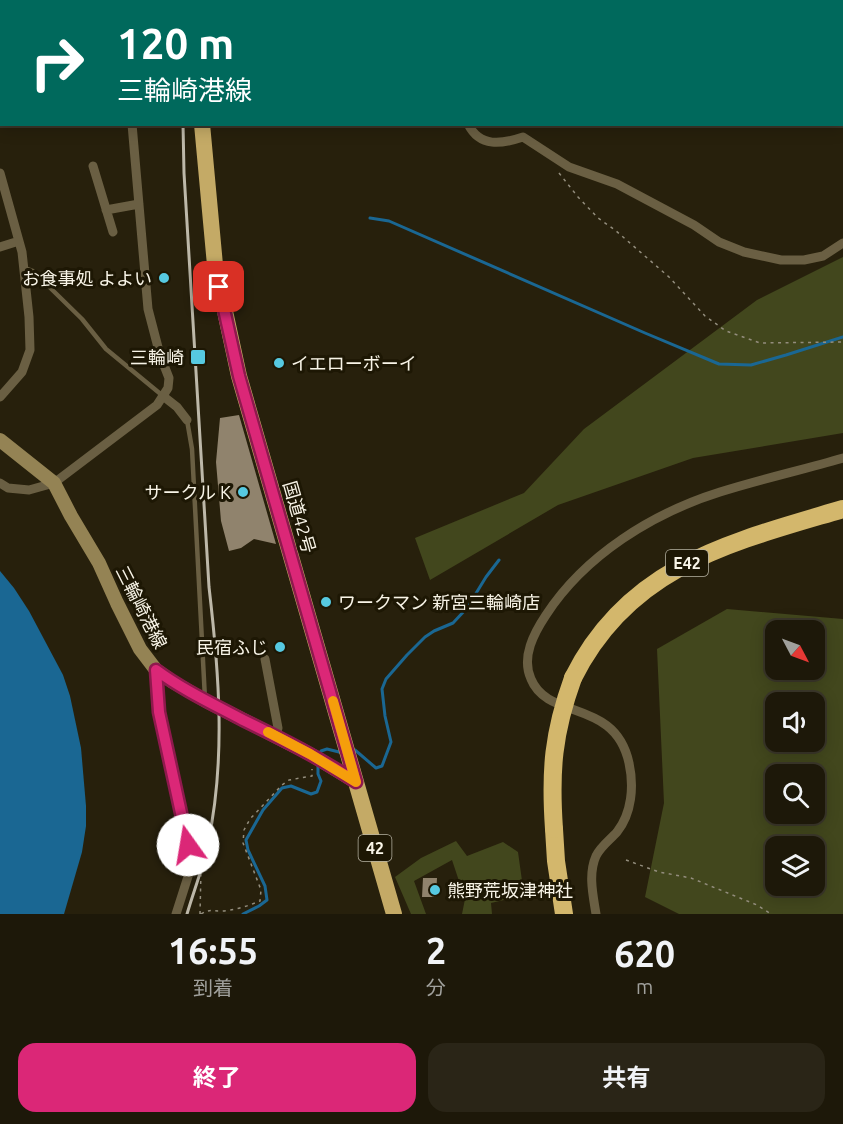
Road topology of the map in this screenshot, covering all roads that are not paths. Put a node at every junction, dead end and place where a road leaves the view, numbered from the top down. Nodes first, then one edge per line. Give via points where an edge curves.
1 (132, 126) edge
2 (202, 126) edge
3 (469, 126) edge
4 (93, 166) dead end
5 (0, 173) edge
6 (139, 204) junction
7 (106, 210) junction
8 (113, 232) dead end
9 (19, 242) junction
10 (843, 243) edge
11 (0, 247) edge
12 (24, 268) junction
13 (163, 396) junction
14 (0, 398) edge
15 (186, 420) joint
16 (0, 440) edge
17 (843, 458) edge
18 (0, 483) edge
19 (54, 483) junction
20 (843, 509) edge
21 (265, 659) dead end
22 (156, 670) junction
23 (206, 701) junction
24 (276, 736) junction
25 (356, 782) junction
26 (176, 914) edge
27 (394, 914) edge
28 (564, 914) edge
29 (596, 914) edge

1 - 6 street
2 - 25 highway, 国道42号 / 42 via 215,266 233,353
3 - 10 street via 480,139 495,143 523,137 569,167 617,184 744,252 781,260 804,260 822,256
4 - 7 street
5 - 9 street
6 - 7 street
6 - 13 street via 148,309 169,378
7 - 8 street
9 - 11 street
9 - 12 street
12 - 13 lane via 33,271 82,319 106,349
12 - 14 street via 30,350 22,372
13 - 15 street
13 - 19 street via 157,405
15 - 23 lane via 192,448
16 - 19 main road, 三輪崎港線
17 - 29 street via 719,493 647,524 623,538 567,587 535,634 527,660 537,689 550,700 608,725 620,739 629,764 632,790 626,818 596,857 592,872
18 - 19 street via 29,490
19 - 22 main road, 三輪崎港線 via 99,562 141,649
20 - 28 highway, E42, bridge via 700,556 638,595 592,643 564,700 553,753 551,791
21 - 24 street via 278,728
22 - 23 main road, 三輪崎港線
22 - 26 street via 159,712 192,864
23 - 24 main road, 三輪崎港線
24 - 25 main road, 三輪崎港線
25 - 27 highway, 国道42号 / 42

